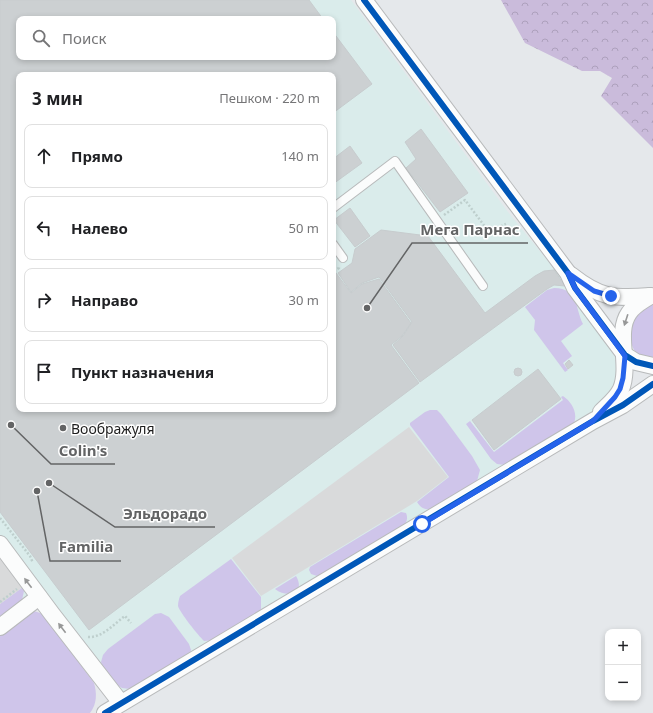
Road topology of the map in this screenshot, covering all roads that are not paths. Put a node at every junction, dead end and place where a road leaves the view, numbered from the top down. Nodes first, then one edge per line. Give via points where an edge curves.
1 (364, 0) edge
2 (336, 206) edge
3 (336, 248) edge
4 (343, 258) dead end
5 (568, 273) junction
6 (483, 286) dead end
7 (652, 296) edge
8 (625, 356) junction
9 (653, 366) edge
10 (653, 384) edge
11 (593, 421) junction
12 (0, 544) edge
13 (39, 598) junction
14 (0, 627) edge
15 (122, 703) junction
16 (105, 713) edge

1 - 5 street
2 - 6 lane via 395,161
3 - 4 lane
5 - 7 street via 594,291 611,296
5 - 8 street via 575,288
7 -> 8 street via 637,304 624,323
8 - 9 street
8 - 11 street via 620,389
10 - 11 street via 623,405
11 - 15 street
13 -> 12 street
13 - 14 street
15 -> 13 street
15 - 16 street

